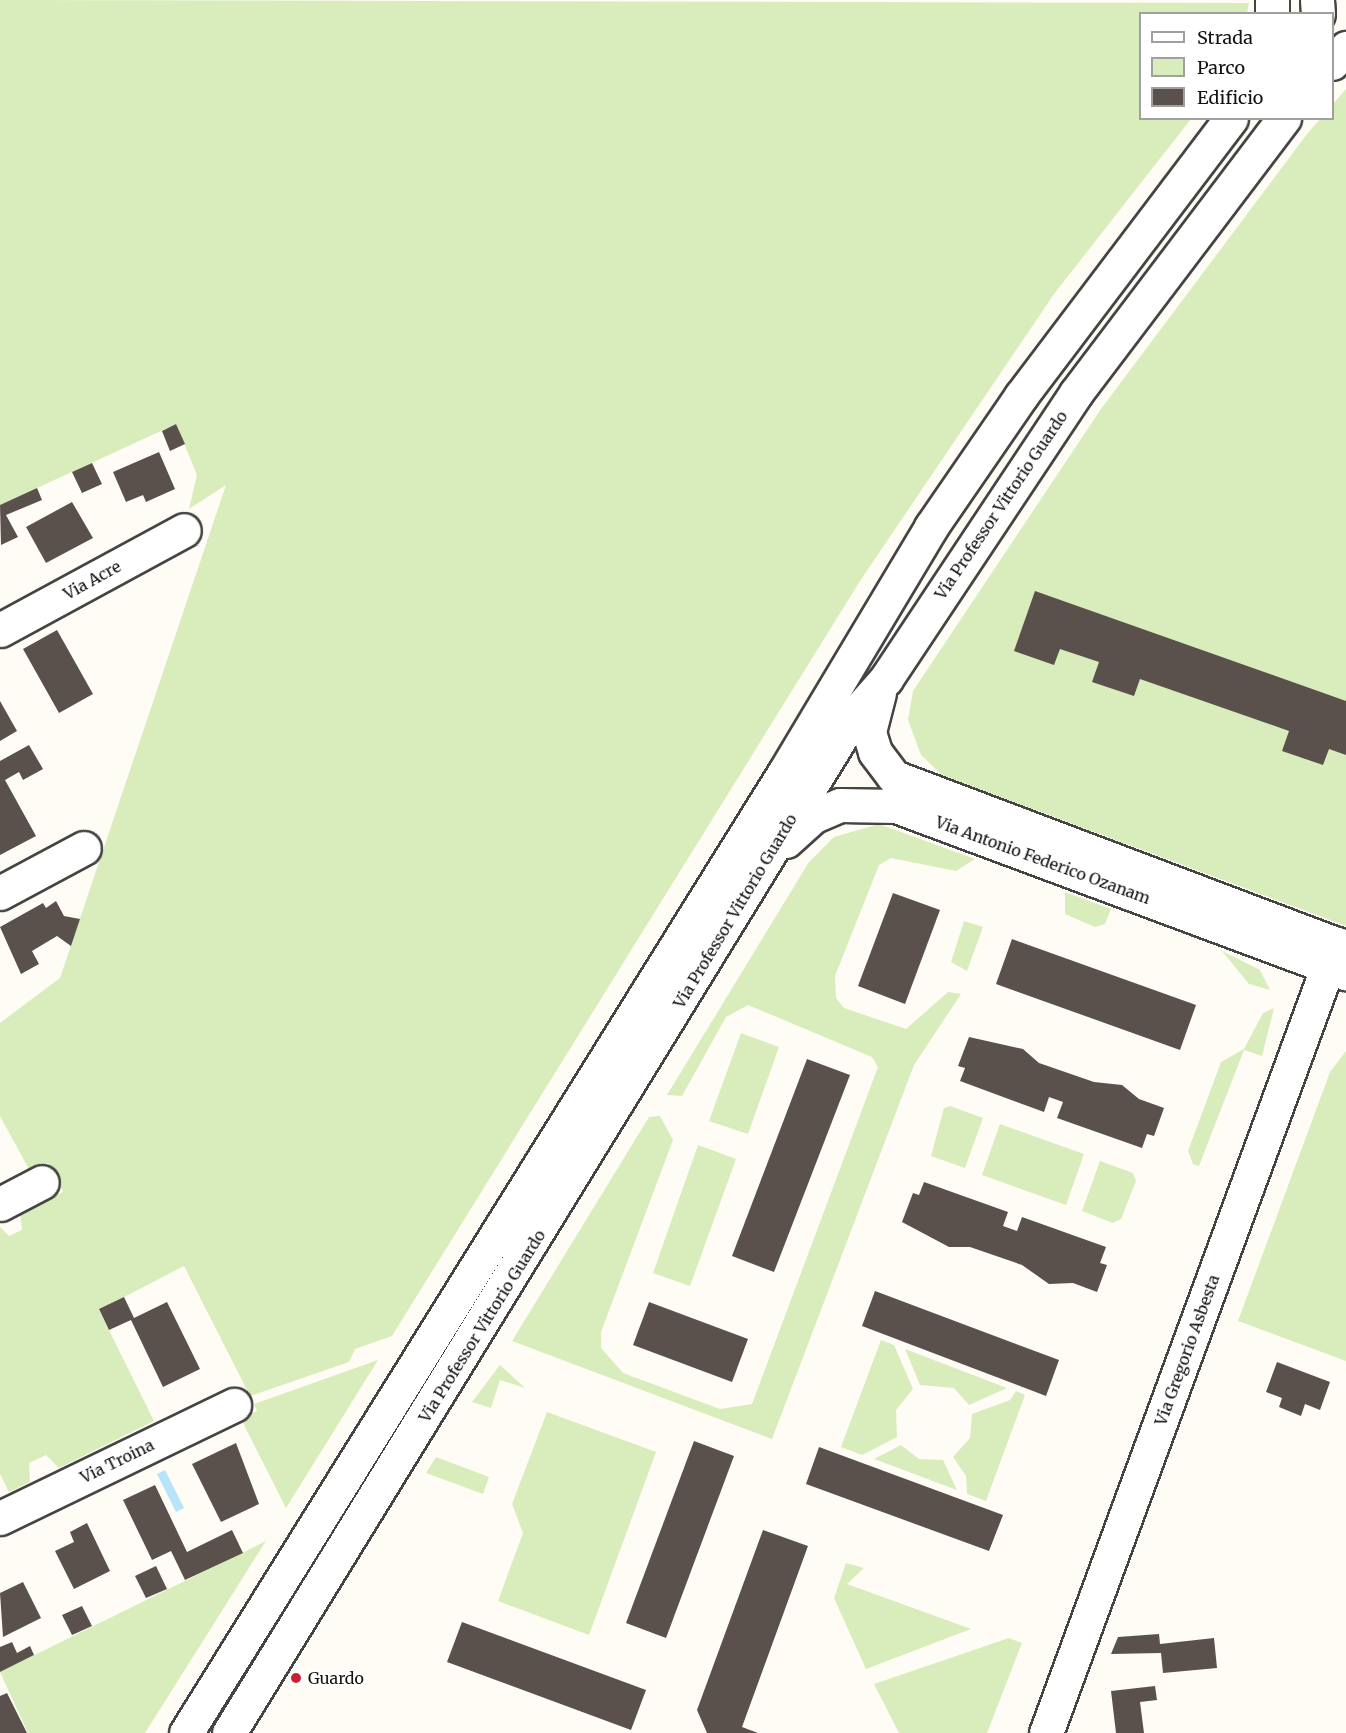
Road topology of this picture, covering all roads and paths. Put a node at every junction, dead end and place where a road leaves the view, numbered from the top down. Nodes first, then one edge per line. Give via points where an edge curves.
1 (1346, 48) edge
2 (1334, 61) edge
3 (1229, 120) edge
4 (1282, 120) edge
5 (184, 530) dead end
6 (0, 630) edge
7 (886, 679) junction
8 (84, 848) dead end
9 (759, 876) junction
10 (0, 893) edge
11 (1339, 958) edge
12 (42, 1182) dead end
13 (0, 1203) edge
14 (234, 1405) dead end
15 (0, 1518) edge
16 (186, 1733) edge
17 (229, 1733) edge
18 (1046, 1733) edge

1 - 2 street
3 - 16 street, Via Professor Vittorio Guardo via 1021,396 931,527 790,764
4 - 7 street, Via Professor Vittorio Guardo via 1076,393
5 - 6 street, Via Acre
7 - 9 street, Via Professor Vittorio Guardo via 825,761
7 - 11 street, Via Antonio Federico Ozanam via 871,709 869,732 875,752 894,777
8 - 10 street
9 - 11 street, Via Antonio Federico Ozanam via 794,830 814,816 840,805 896,806
9 - 17 street, Via Professor Vittorio Guardo
11 - 18 street, Via Gregorio Asbesta
12 - 13 street
14 - 15 street, Via Troina

